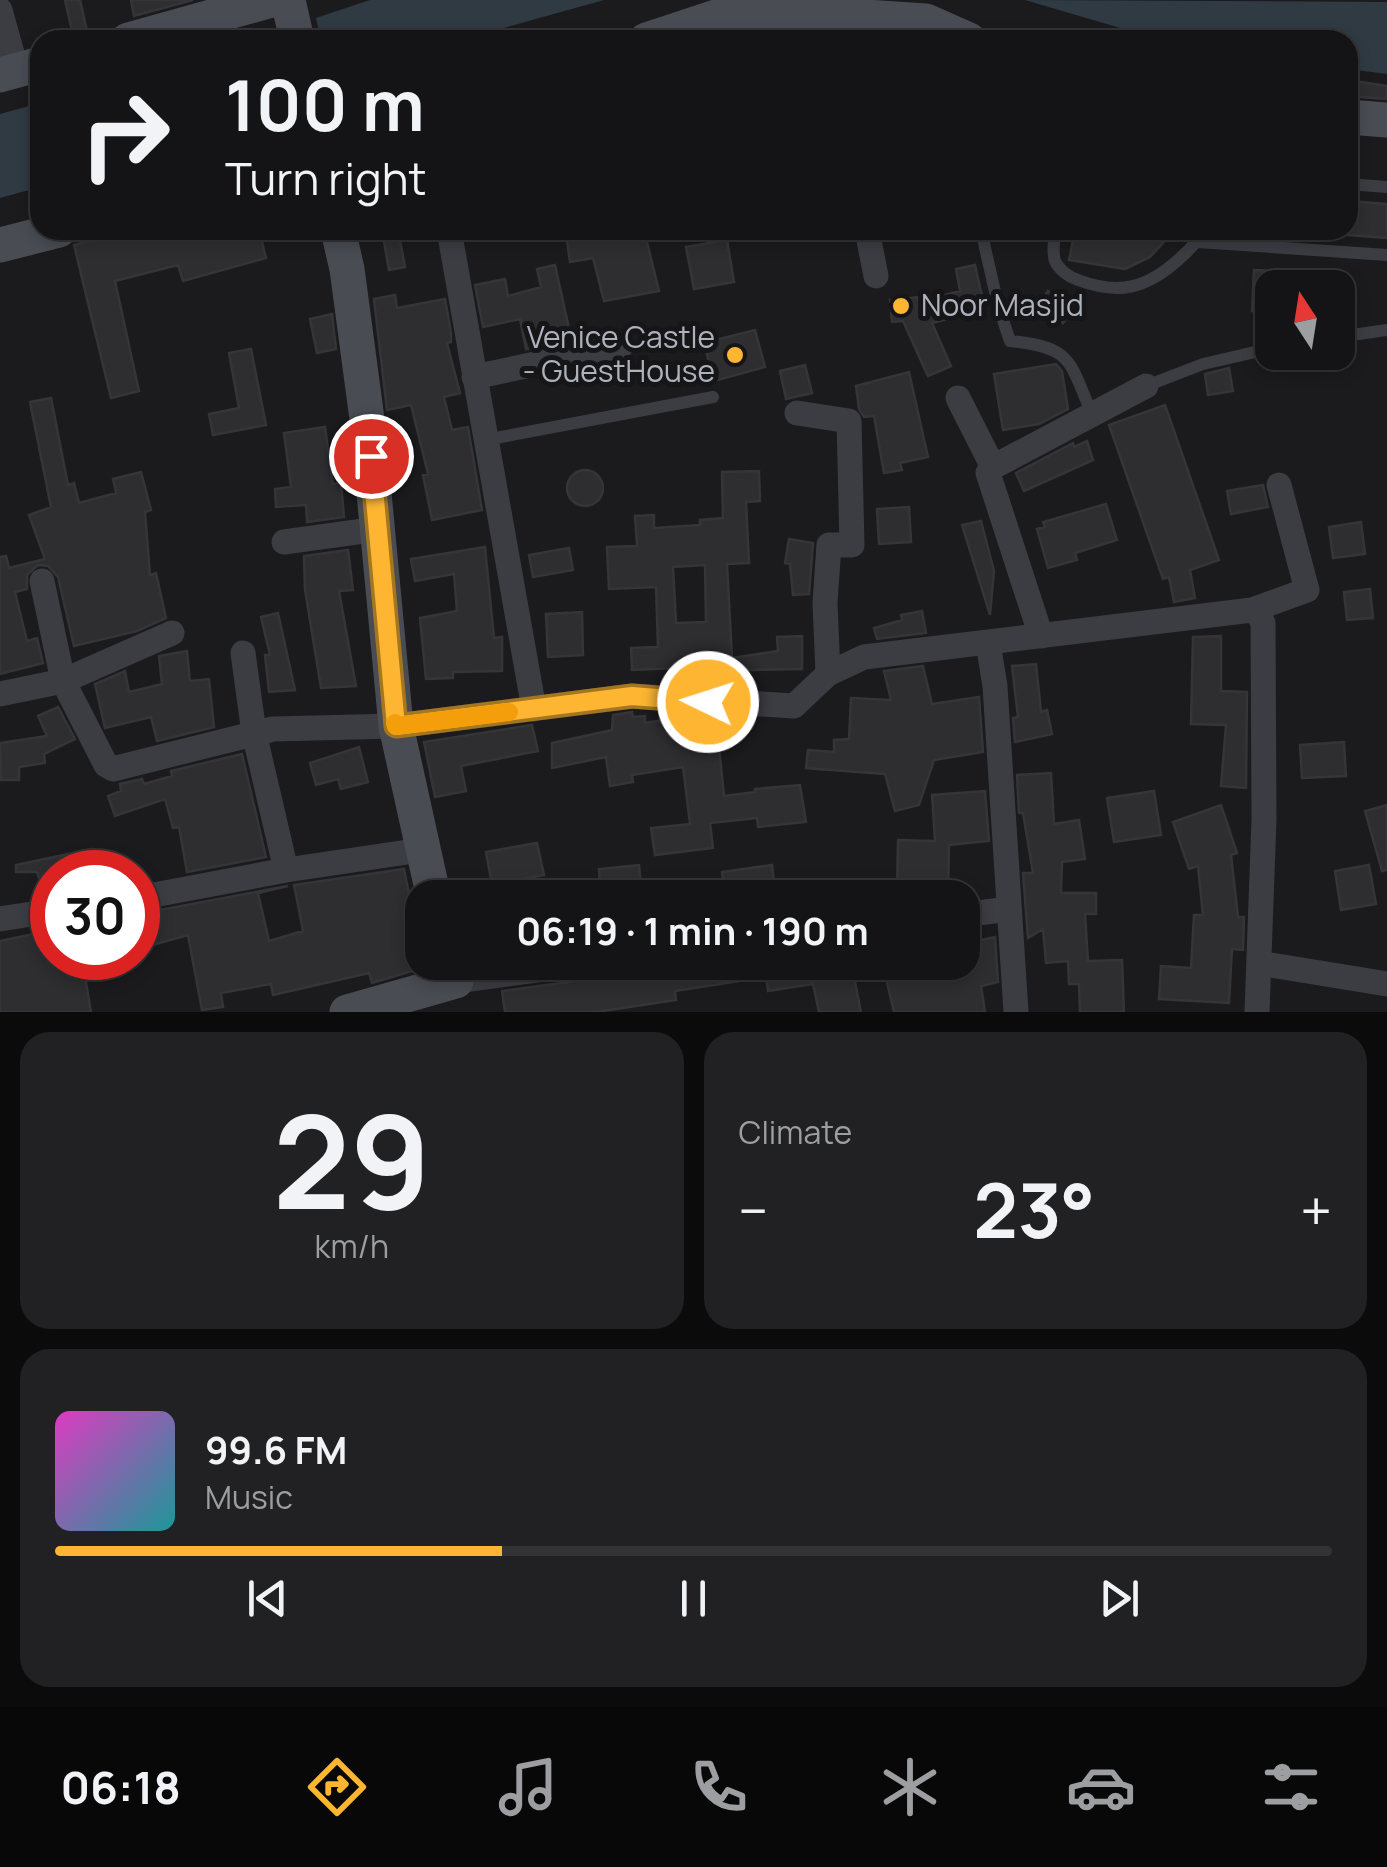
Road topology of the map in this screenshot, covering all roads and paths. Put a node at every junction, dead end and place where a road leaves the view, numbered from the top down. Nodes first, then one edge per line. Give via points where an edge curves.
1 (272, 0) edge
2 (288, 0) edge
3 (0, 10) edge
4 (795, 26) edge
5 (164, 30) edge
6 (295, 30) edge
7 (676, 30) edge
8 (946, 30) edge
9 (19, 70) edge
10 (1358, 119) edge
11 (1387, 120) edge
12 (1358, 185) edge
13 (1387, 188) edge
14 (30, 238) edge
15 (340, 240) edge
16 (451, 240) edge
17 (869, 240) edge
18 (983, 240) edge
19 (1054, 240) edge
20 (1195, 240) edge
21 (1239, 240) edge
22 (0, 246) edge
23 (1387, 255) edge
24 (876, 276) dead end
25 (1387, 330) edge
26 (1355, 335) edge
27 (621, 346) dead end
28 (1255, 352) edge
29 (474, 377) junction
30 (1146, 386) joint
31 (713, 396) dead end
32 (958, 398) dead end
33 (797, 414) dead end
34 (1092, 414) junction
35 (485, 440) junction
36 (993, 467) junction
37 (1279, 484) dead end
38 (378, 530) junction
39 (284, 542) dead end
40 (42, 581) dead end
41 (1252, 610) junction
42 (172, 633) dead end
43 (1040, 636) junction
44 (988, 643) junction
45 (243, 653) dead end
46 (828, 674) junction
47 (62, 681) junction
48 (0, 694) edge
49 (534, 708) junction
50 (396, 726) junction
51 (254, 733) junction
52 (421, 850) junction
53 (286, 870) junction
54 (429, 880) edge
55 (160, 894) edge
56 (1009, 909) junction
57 (980, 913) edge
58 (30, 914) edge
59 (0, 919) edge
60 (1259, 963) junction
61 (487, 980) edge
62 (1387, 984) edge
63 (457, 985) edge
64 (347, 1012) edge
65 (1016, 1012) edge
66 (1257, 1012) edge

1 - 5 main road
2 - 6 main road
3 - 9 street
4 - 7 main road via 730,12
4 - 8 main road via 926,21
10 - 11 main road
12 - 13 lane
14 - 22 main road
15 - 38 main road
16 - 29 street
17 - 24 street
18 - 34 lane via 1010,341 1047,344 1068,359
19 - 20 lane via 1056,264 1103,289 1160,276
21 - 23 lane
25 - 26 lane
27 - 29 street
28 - 30 lane
29 - 35 street
30 - 34 street
31 - 35 lane
32 - 36 street
33 - 46 street via 848,422 852,545 828,546
34 - 36 street
35 - 49 street
36 - 43 street via 988,480
37 - 41 street via 1308,590
38 - 39 street
38 - 50 main road
40 - 47 street
41 - 43 street
41 - 60 street via 1262,623
42 - 47 street
43 - 44 street
44 - 46 street via 864,657
44 - 56 street
45 - 51 street
46 - 49 street via 784,708 632,696
47 - 48 street
47 - 51 street via 113,769
49 - 50 street
50 - 51 street
50 - 52 main road
51 - 53 street
52 - 53 street
52 - 54 main road
53 - 55 street
56 - 57 street
56 - 65 street
58 - 59 street
60 - 62 street
60 - 66 street
61 - 63 street
63 - 64 main road

